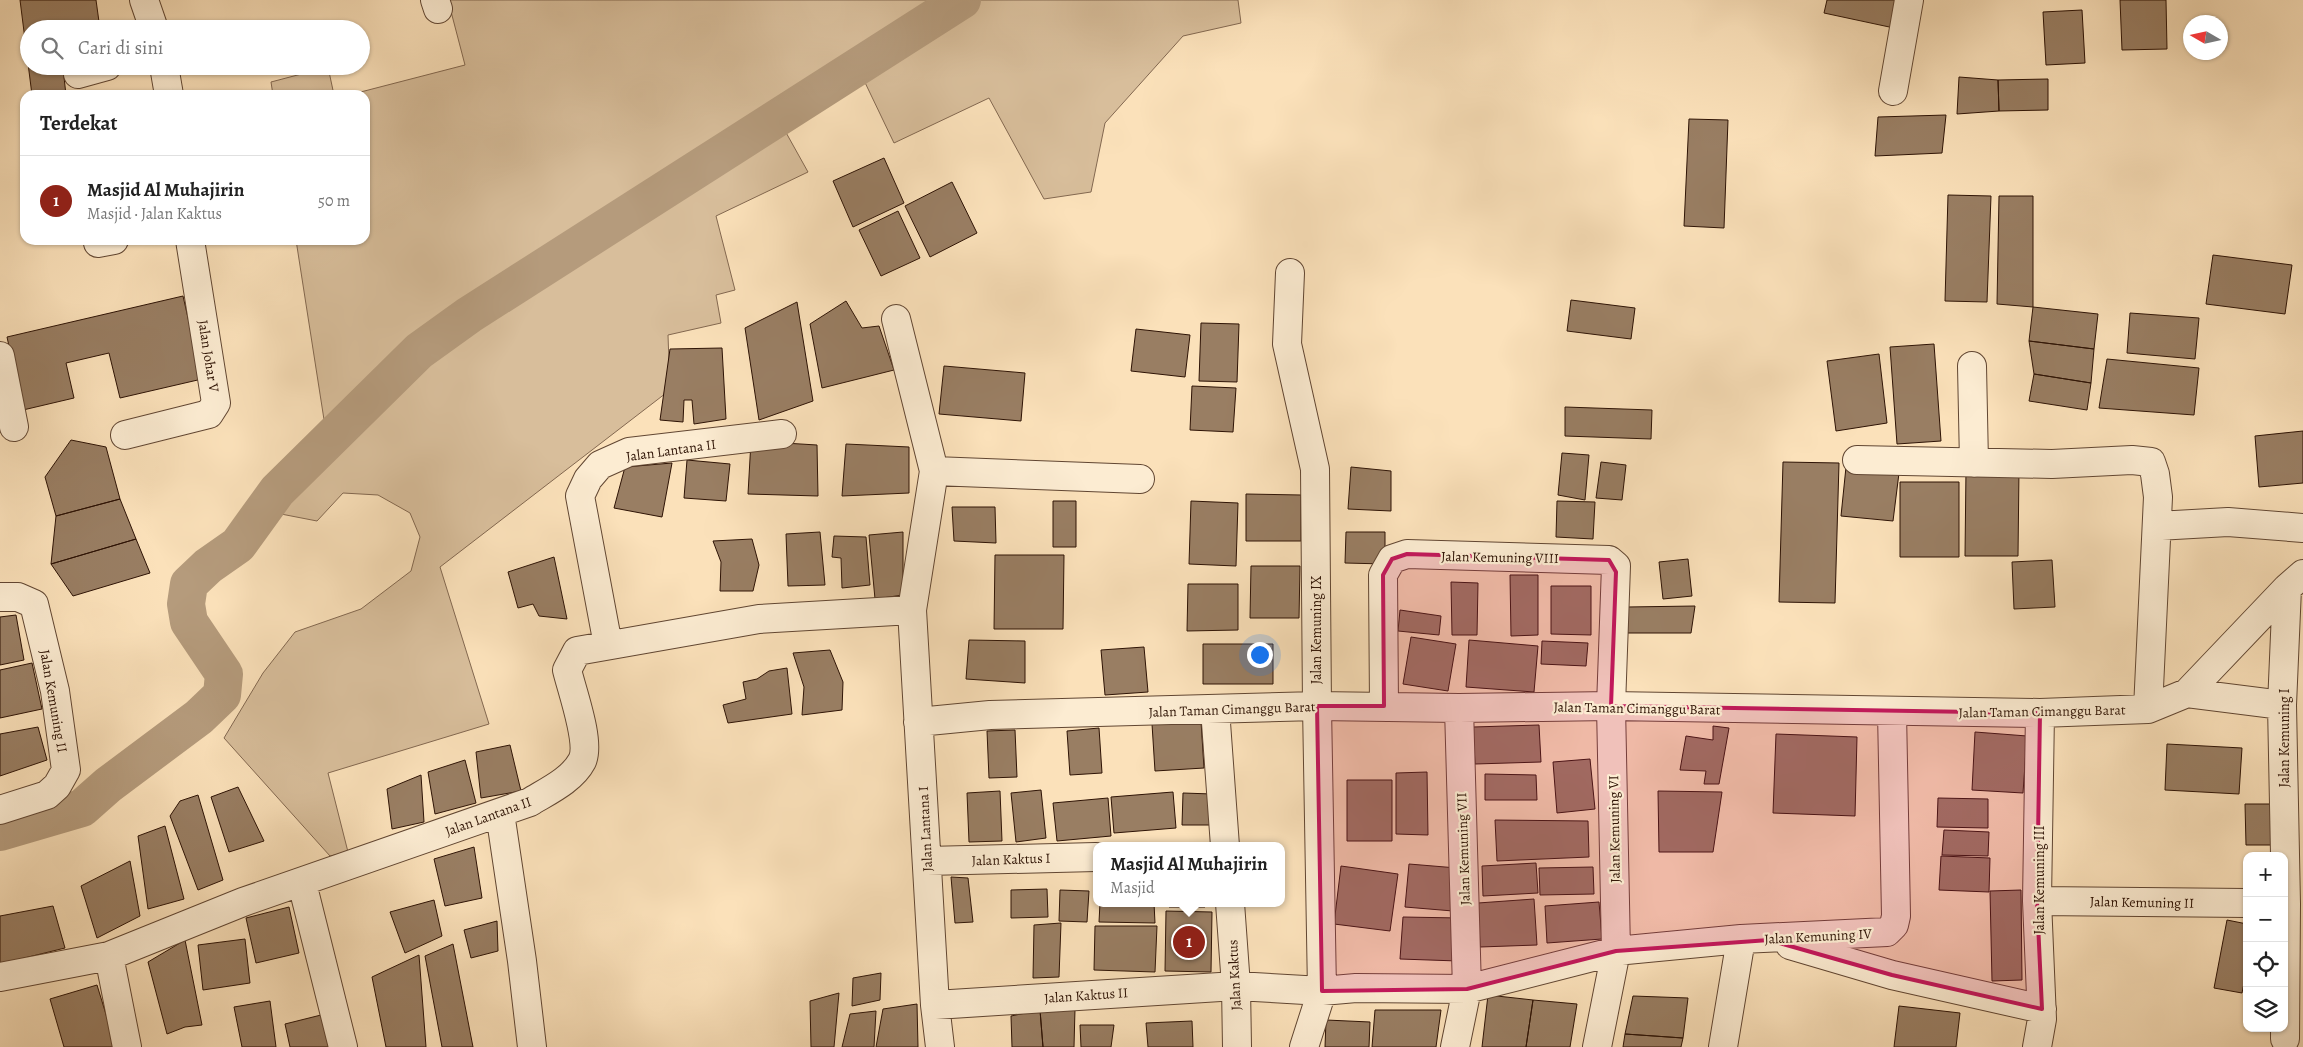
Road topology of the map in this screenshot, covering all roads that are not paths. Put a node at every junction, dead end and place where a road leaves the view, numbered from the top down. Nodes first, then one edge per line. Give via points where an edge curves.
1 (144, 0) edge
2 (1909, 0) edge
3 (151, 20) edge
4 (166, 75) edge
5 (168, 90) edge
6 (1893, 91) dead end
7 (191, 245) edge
8 (1290, 273) dead end
9 (896, 319) dead end
10 (0, 356) edge
11 (1972, 366) dead end
12 (14, 427) dead end
13 (782, 434) dead end
14 (125, 435) dead end
15 (1857, 460) dead end
16 (1974, 463) junction
17 (934, 471) junction
18 (1140, 479) dead end
19 (2157, 526) junction
20 (2303, 528) edge
21 (2295, 581) edge
22 (0, 597) edge
23 (912, 610) junction
24 (608, 645) junction
25 (2187, 693) junction
26 (2282, 705) junction
27 (1317, 706) junction
28 (1384, 706) junction
29 (1612, 706) junction
30 (1460, 708) junction
31 (1215, 709) junction
32 (2148, 709) junction
33 (1892, 712) junction
34 (2040, 713) junction
35 (918, 722) junction
36 (0, 810) edge
37 (500, 813) junction
38 (1225, 842) edge
39 (1093, 857) edge
40 (926, 861) junction
41 (302, 883) junction
42 (2285, 897) edge
43 (2037, 901) junction
44 (2243, 903) edge
45 (1230, 907) edge
46 (1742, 940) junction
47 (1769, 940) junction
48 (2285, 942) edge
49 (1616, 951) junction
50 (109, 956) junction
51 (0, 977) edge
52 (1236, 986) junction
53 (1467, 990) junction
54 (1322, 991) junction
55 (935, 1005) junction
56 (2042, 1009) junction
57 (2285, 1040) dead end
58 (127, 1047) edge
59 (343, 1047) edge
60 (532, 1047) edge
61 (940, 1047) edge
62 (1236, 1047) edge
63 (1304, 1047) edge
64 (1455, 1047) edge
65 (1597, 1047) edge
66 (1723, 1047) edge
67 (2037, 1047) edge

1 - 3 street
2 - 6 street
4 - 5 street
7 - 14 street, Jalan Johar V via 216,403 209,414
8 - 27 street, Jalan Kemuning IX via 1287,344 1315,469
9 - 17 street
10 - 12 street
11 - 16 street
13 - 24 street, Jalan Lantana II via 629,452 600,465 588,479 580,496
15 - 16 street
16 - 19 street via 2151,462 2158,497
17 - 18 street
17 - 23 street, Jalan Lantana I
19 - 20 street via 2228,522
19 - 32 street
21 - 25 street, Jalan Taman Cimanggu Barat
21 - 26 street, Jalan Kemuning I
22 - 36 street, Jalan Kemuning II via 18,597 34,604 55,691 66,770 57,786 47,795
23 - 24 street, Jalan Lantana II via 759,619
23 - 35 street, Jalan Lantana I
24 - 37 street, Jalan Lantana II via 578,651 567,670 585,747 582,761 571,775 553,788 530,802
25 - 26 street
25 - 32 street, Jalan Taman Cimanggu Barat
26 - 42 street, Jalan Kemuning I
27 - 28 street, Jalan Taman Cimanggu Barat
27 - 31 street, Jalan Taman Cimanggu Barat
27 - 54 street, Jalan Kemuning IX
28 - 29 street, Jalan Kemuning VIII via 1383,575 1392,559 1407,554 1609,560 1616,566
28 - 30 street, Jalan Taman Cimanggu Barat
29 - 30 street, Jalan Taman Cimanggu Barat
29 - 33 street, Jalan Taman Cimanggu Barat
29 - 49 street, Jalan Kemuning VI
30 - 53 street, Jalan Kemuning VII
31 - 35 street, Jalan Taman Cimanggu Barat via 990,715
31 - 38 street
32 - 34 street, Jalan Taman Cimanggu Barat
33 - 34 street, Jalan Taman Cimanggu Barat
33 - 47 street, Jalan Kemuning IV via 1894,925 1887,932
34 - 43 street, Jalan Kemuning III
35 - 40 street, Jalan Lantana I
37 - 41 street, Jalan Lantana II
37 - 60 street
39 - 40 street, Jalan Kaktus I
40 - 55 street, Jalan Lantana I
41 - 50 street, Jalan Lantana II via 243,902
41 - 59 street
43 - 44 street, Jalan Kemuning II
43 - 56 street, Jalan Kemuning III
45 - 52 street, Jalan Kaktus
46 - 47 street, Jalan Kemuning IV
46 - 49 street, Jalan Kemuning IV
46 - 66 street
47 - 56 street via 1892,975
48 - 57 street, Jalan Kemuning I
49 - 53 street
49 - 65 street, Jalan Kemuning VI
50 - 51 street, Jalan Lantana II
50 - 58 street
52 - 54 street, Jalan Kaktus II
52 - 55 street, Jalan Kaktus II
52 - 62 street, Jalan Kaktus
53 - 54 street, Jalan Kaktus II via 1356,988
53 - 64 street, Jalan Kemuning VII
54 - 63 street, Jalan Kemuning IX
55 - 61 street, Jalan Lantana I
56 - 67 street, Jalan Kemuning III

